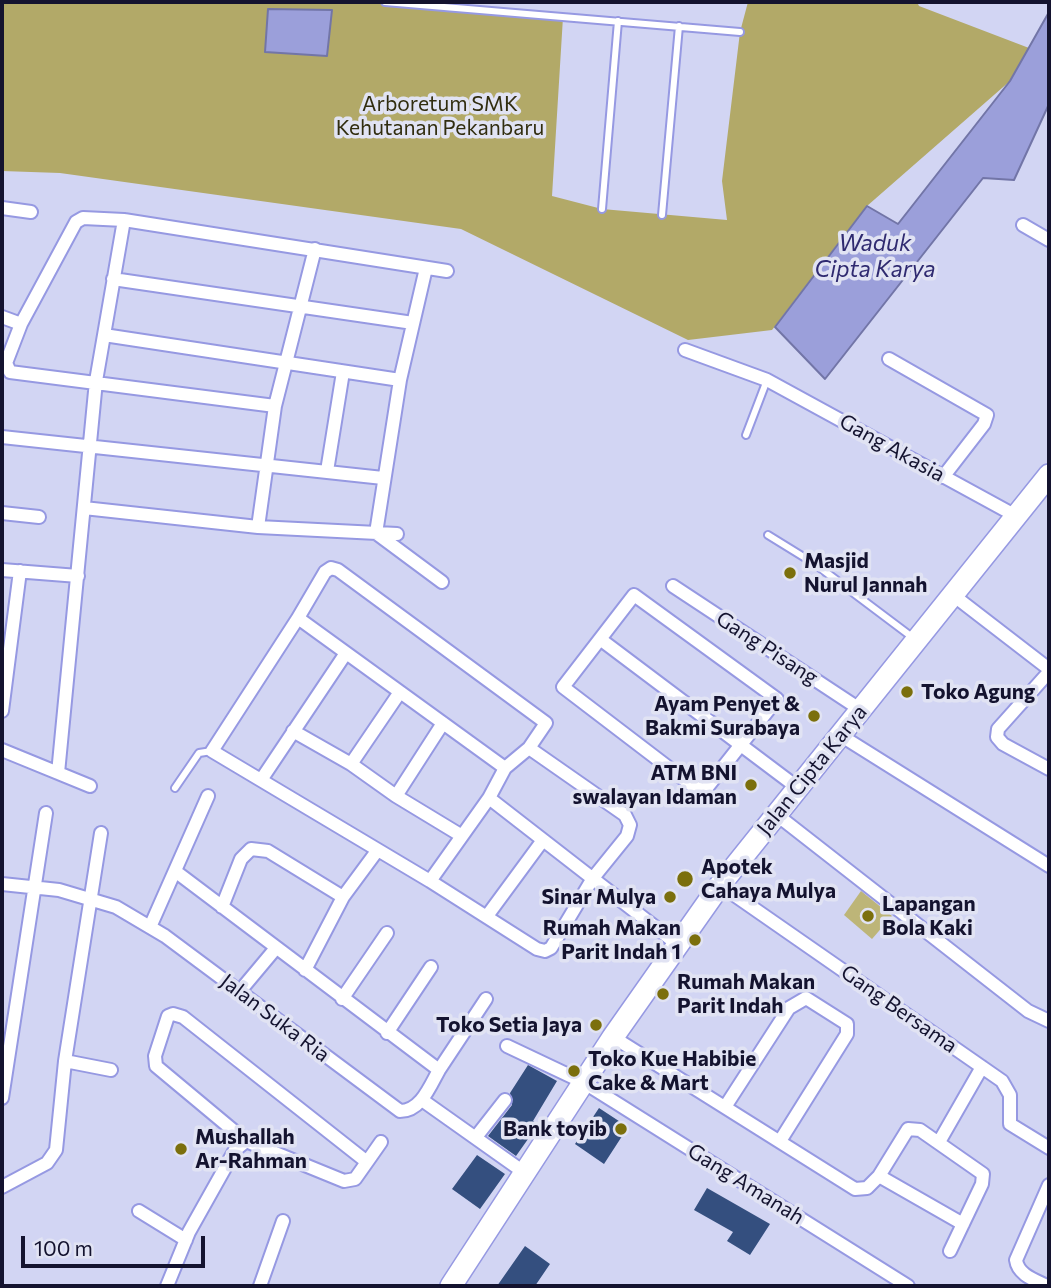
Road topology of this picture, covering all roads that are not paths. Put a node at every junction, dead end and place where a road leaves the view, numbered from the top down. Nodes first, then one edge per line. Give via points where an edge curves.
1 (385, 2) edge
2 (618, 21) junction
3 (679, 26) junction
4 (740, 32) dead end
5 (2, 208) edge
6 (602, 209) dead end
7 (31, 212) dead end
8 (662, 215) dead end
9 (124, 220) junction
10 (1023, 225) dead end
11 (1049, 240) edge
12 (315, 249) junction
13 (426, 268) junction
14 (447, 271) dead end
15 (113, 279) junction
16 (300, 307) junction
17 (2, 317) edge
18 (413, 323) junction
19 (21, 324) junction
20 (104, 335) junction
21 (685, 350) dead end
22 (889, 359) dead end
23 (286, 363) junction
24 (343, 372) junction
25 (400, 380) junction
26 (767, 380) junction
27 (96, 381) junction
28 (275, 406) junction
29 (746, 435) dead end
30 (2, 437) edge
31 (90, 447) junction
32 (267, 465) junction
33 (327, 471) junction
34 (943, 477) junction
35 (383, 478) junction
36 (1048, 480) edge
37 (84, 508) junction
38 (2, 513) edge
39 (1016, 516) junction
40 (39, 517) dead end
41 (258, 527) junction
42 (376, 533) junction
43 (397, 534) dead end
44 (768, 536) dead end
45 (2, 570) edge
46 (20, 571) junction
47 (78, 576) junction
48 (442, 582) dead end
49 (673, 586) dead end
50 (953, 595) junction
51 (298, 618) junction
52 (6, 630) edge
53 (600, 639) junction
54 (916, 640) junction
55 (346, 653) junction
56 (1049, 671) edge
57 (400, 692) junction
58 (861, 710) junction
59 (2, 711) edge
60 (443, 723) junction
61 (293, 731) junction
62 (840, 736) junction
63 (740, 744) junction
64 (529, 748) junction
65 (2, 750) edge
66 (212, 751) junction
67 (351, 764) junction
68 (505, 768) junction
69 (1049, 769) edge
70 (58, 773) junction
71 (261, 780) junction
72 (90, 786) dead end
73 (175, 788) dead end
74 (798, 788) junction
75 (208, 796) dead end
76 (396, 796) junction
77 (489, 798) junction
78 (46, 813) dead end
79 (777, 815) junction
80 (101, 833) dead end
81 (462, 836) junction
82 (543, 840) junction
83 (377, 851) junction
84 (1049, 866) edge
85 (175, 871) junction
86 (593, 878) junction
87 (430, 881) junction
88 (2, 884) edge
89 (720, 886) junction
90 (34, 889) junction
91 (343, 897) junction
92 (90, 899) junction
93 (222, 907) junction
94 (487, 916) junction
95 (149, 927) junction
96 (387, 933) dead end
97 (677, 944) junction
98 (276, 948) junction
99 (431, 967) dead end
100 (305, 970) junction
101 (245, 985) dead end
102 (342, 999) junction
103 (486, 999) dead end
104 (1049, 1021) edge
105 (387, 1033) junction
106 (613, 1037) junction
107 (508, 1046) dead end
108 (65, 1061) junction
109 (982, 1067) junction
110 (111, 1070) dead end
111 (439, 1070) junction
112 (583, 1082) junction
113 (2, 1098) edge
114 (422, 1100) junction
115 (505, 1100) dead end
116 (726, 1107) junction
117 (476, 1136) junction
118 (246, 1141) junction
119 (780, 1141) junction
120 (381, 1142) dead end
121 (939, 1142) junction
122 (1049, 1148) edge
123 (368, 1162) junction
124 (525, 1173) junction
125 (879, 1176) junction
126 (1049, 1185) edge
127 (2, 1187) edge
128 (139, 1211) dead end
129 (283, 1221) dead end
130 (963, 1224) junction
131 (186, 1240) junction
132 (950, 1251) dead end
133 (1023, 1280) edge
134 (167, 1286) edge
135 (260, 1286) edge
136 (451, 1286) edge
137 (908, 1286) edge
138 (1047, 1286) edge

1 - 2 lane
2 - 3 lane
2 - 6 lane
3 - 4 lane
3 - 8 lane
5 - 7 street
9 - 12 street
9 - 15 street
9 - 19 street via 83,218 76,222
10 - 11 street
12 - 13 street
12 - 16 street
13 - 14 street
13 - 18 street
15 - 16 street
15 - 20 street
16 - 18 street
16 - 23 street
17 - 19 street
18 - 25 street
19 - 27 street via 6,363 10,372
20 - 23 street
20 - 27 street
21 - 26 street, Gang Akasia
22 - 34 street via 987,415
23 - 24 street
23 - 28 street
24 - 25 street
24 - 33 street
25 - 35 street
26 - 29 lane
26 - 34 street, Gang Akasia
27 - 28 street
27 - 31 street
28 - 32 street
30 - 31 street
31 - 32 street
31 - 37 street
32 - 33 street
32 - 41 street
33 - 35 street
34 - 39 street, Gang Akasia
35 - 42 street
36 - 39 main road, Jalan Cipta Karya
37 - 41 street
37 - 47 street
38 - 40 street
39 - 50 main road, Jalan Cipta Karya
41 - 42 street
42 - 43 street
42 - 48 street
44 - 54 lane via 815,564
45 - 46 street
46 - 47 street
46 - 52 street
47 - 70 street
49 - 58 street, Gang Pisang
50 - 54 main road, Jalan Cipta Karya
50 - 56 street
51 - 55 street
51 - 64 street via 325,572 338,570 546,723
51 - 66 street
52 - 59 street
53 - 63 street
53 - 63 street via 630,598 638,596 775,695 776,704
53 - 63 street via 564,684 577,699 701,790 709,788
54 - 58 main road, Jalan Cipta Karya
55 - 57 street
55 - 61 street
56 - 69 street via 998,729 1003,744
57 - 60 street
57 - 67 street
58 - 62 main road, Jalan Cipta Karya
60 - 68 street
60 - 76 street
61 - 67 street
61 - 71 street
62 - 74 main road, Jalan Cipta Karya
62 - 84 street
63 - 74 street
64 - 68 street
64 - 86 street via 625,815 630,825 627,836
65 - 70 street
66 - 71 street
66 - 73 lane via 199,753
67 - 76 street
68 - 77 street
70 - 72 street
71 - 83 street
74 - 79 main road, Jalan Cipta Karya
75 - 85 street
76 - 81 street
77 - 81 street
77 - 82 street
78 - 90 street
79 - 89 main road, Jalan Cipta Karya
79 - 104 street via 1028,1011
80 - 92 street
81 - 87 street
82 - 86 street
82 - 94 street
83 - 87 street
83 - 91 street
85 - 93 street
85 - 95 street
86 - 94 street via 545,951
86 - 97 street
87 - 94 street
88 - 90 street
89 - 97 main road, Jalan Cipta Karya
89 - 109 street, Gang Bersama
90 - 92 street
90 - 113 street
91 - 93 street via 268,851 251,849 241,859
91 - 100 street
92 - 95 street, Jalan Suka Ria via 116,907
92 - 108 street
93 - 98 street
95 - 114 street, Jalan Suka Ria via 400,1111 408,1111
96 - 102 street
97 - 106 main road, Jalan Cipta Karya
98 - 100 street
98 - 101 street
99 - 105 street
100 - 102 street
102 - 105 street
103 - 111 street
105 - 111 street
106 - 112 main road, Jalan Cipta Karya
106 - 116 street
107 - 112 street, Gang Amanah
108 - 110 street
108 - 127 street via 53,1157
109 - 121 street
109 - 122 street, Gang Bersama via 1002,1081 1010,1095 1010,1124
111 - 114 street
112 - 124 main road, Jalan Cipta Karya
112 - 137 street, Gang Amanah
114 - 117 street
115 - 117 street
116 - 119 street
116 - 119 street via 789,1008 806,999 841,1018 848,1024 847,1034
117 - 124 street
118 - 123 street via 344,1181 355,1179
118 - 123 street via 156,1066 168,1016 183,1017
118 - 131 street via 235,1150
119 - 125 street via 855,1189 867,1188
120 - 123 street
121 - 125 street via 920,1129 908,1129
121 - 130 street via 983,1174
124 - 136 main road, Jalan Cipta Karya
125 - 130 street
126 - 133 street via 1016,1255
128 - 131 street
129 - 135 street
130 - 132 street
131 - 134 street
133 - 138 street

